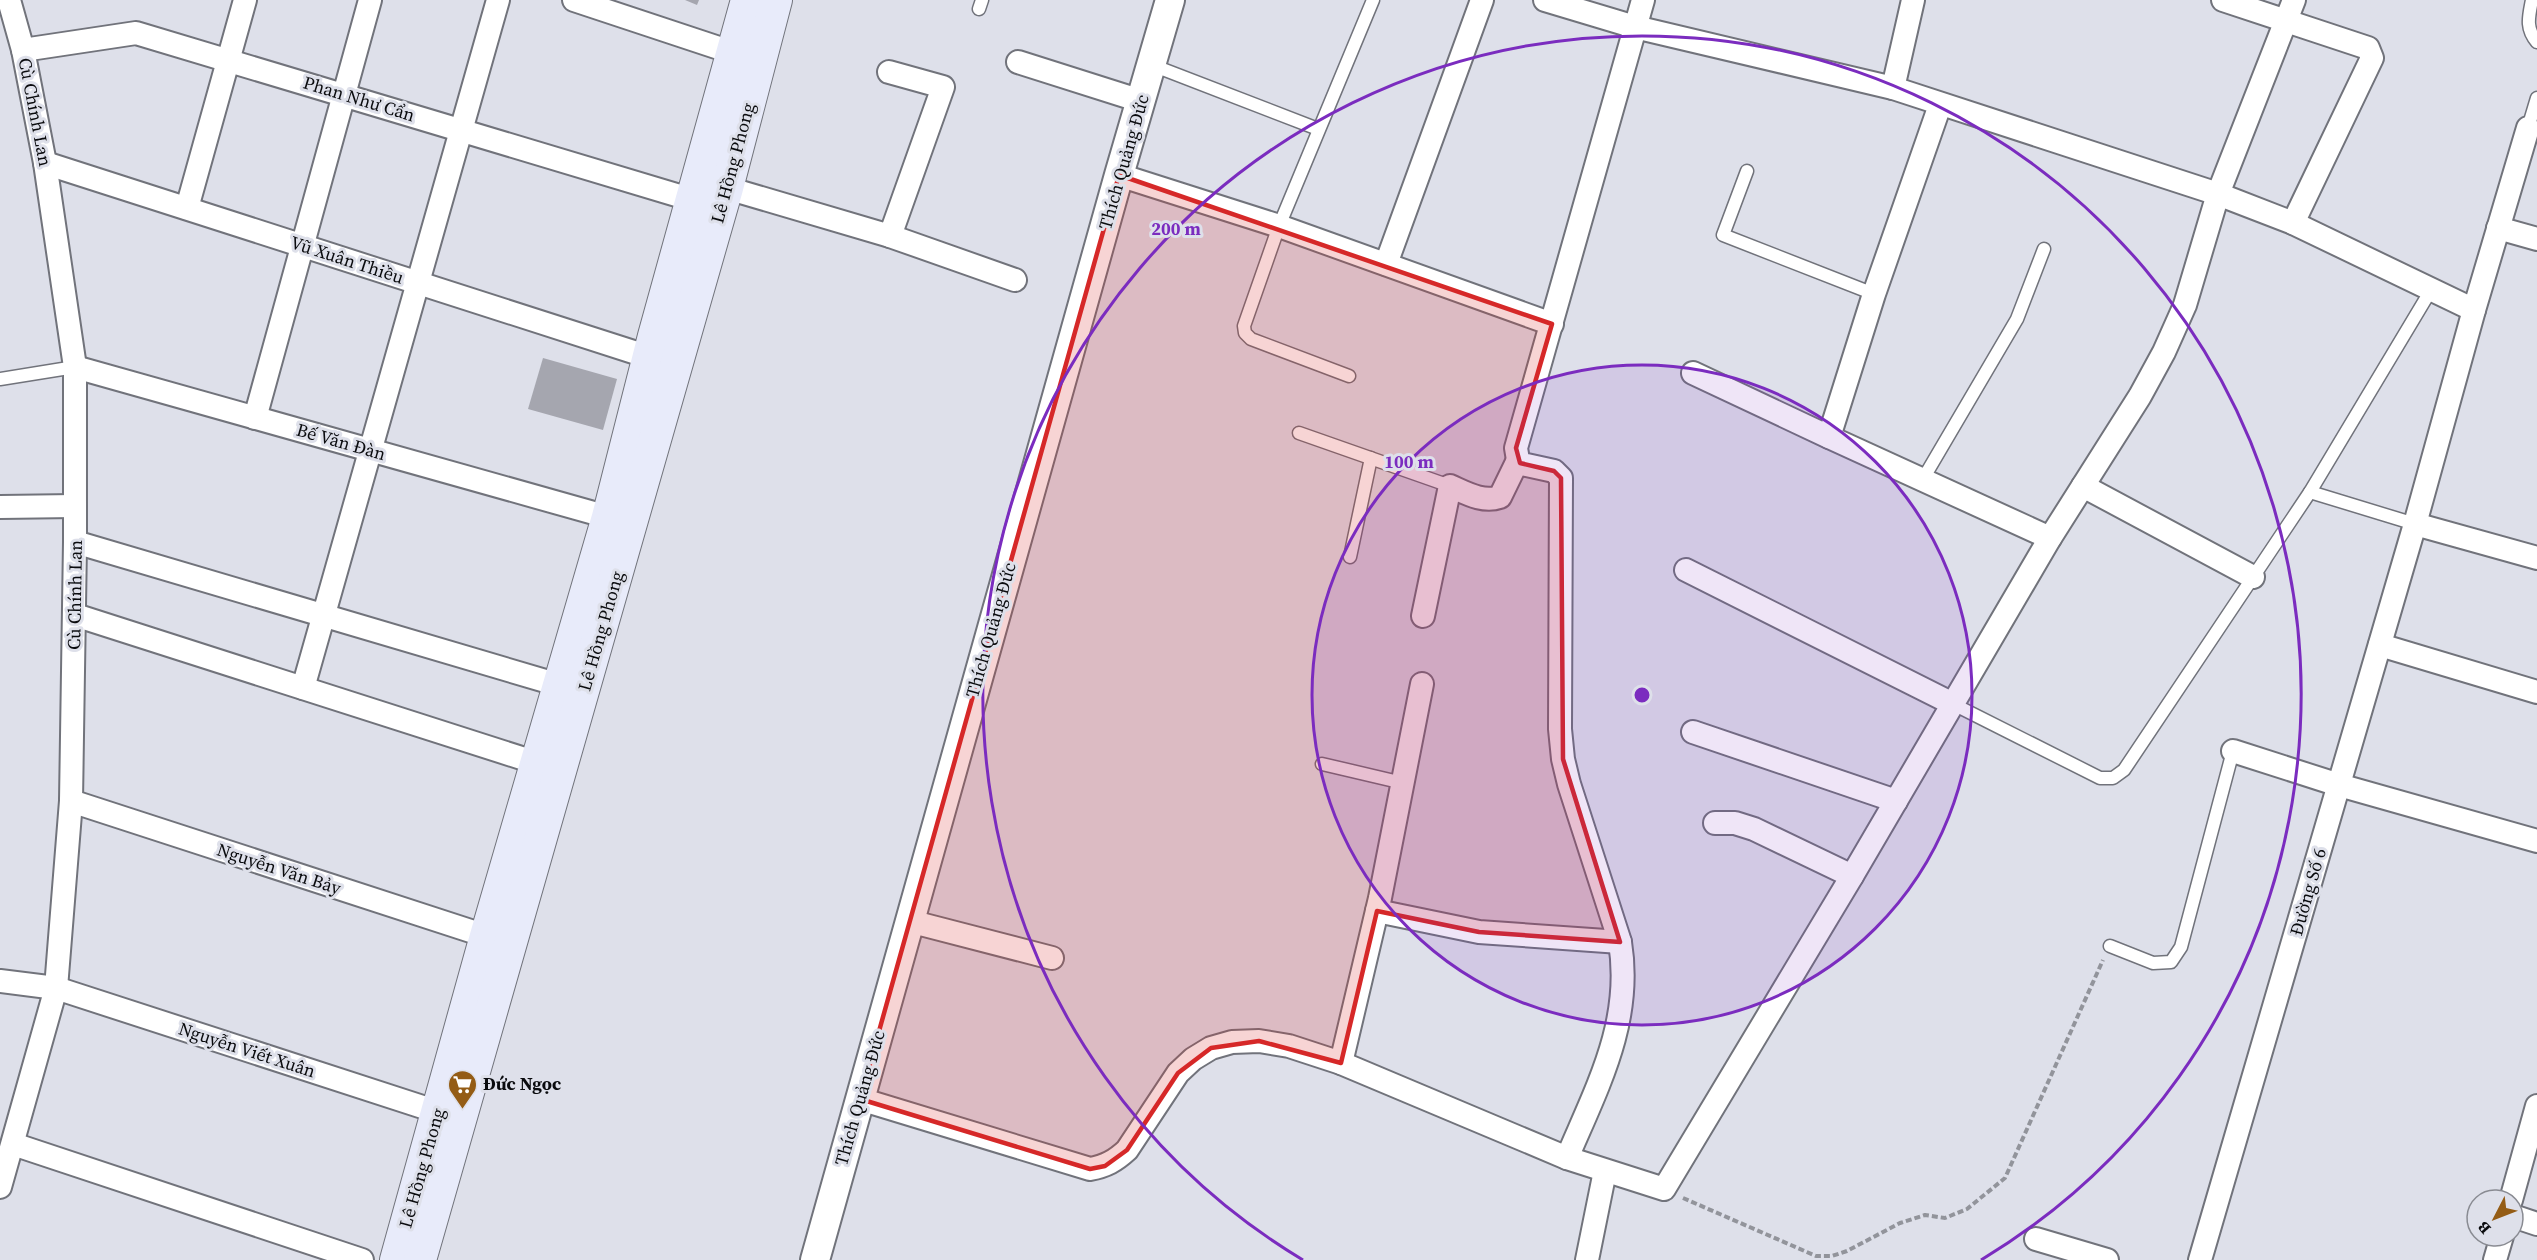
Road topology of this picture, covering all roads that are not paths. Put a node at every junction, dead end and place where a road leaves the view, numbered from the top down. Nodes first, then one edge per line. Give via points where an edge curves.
1 (9, 0) edge
2 (245, 0) edge
3 (369, 0) edge
4 (498, 0) edge
5 (574, 0) edge
6 (747, 0) edge
7 (776, 0) edge
8 (1170, 0) edge
9 (1373, 0) edge
10 (1482, 0) edge
11 (1545, 0) edge
12 (1643, 0) edge
13 (1913, 0) edge
14 (2223, 0) edge
15 (2532, 0) edge
16 (2290, 10) edge
17 (1635, 27) junction
18 (2537, 42) edge
19 (23, 50) junction
20 (734, 53) junction
21 (227, 60) junction
22 (1018, 62) dead end
23 (1152, 65) junction
24 (889, 72) dead end
25 (1893, 88) junction
26 (344, 95) junction
27 (2537, 98) edge
28 (1141, 101) junction
29 (1940, 105) junction
30 (2528, 128) joint
31 (1318, 129) junction
32 (461, 130) junction
33 (45, 163) junction
34 (1747, 171) dead end
35 (1119, 175) junction
36 (727, 189) junction
37 (2218, 194) junction
38 (693, 200) junction
39 (187, 208) junction
40 (2293, 223) junction
41 (1279, 226) junction
42 (2498, 228) junction
43 (890, 236) junction
44 (2537, 239) edge
45 (302, 246) junction
46 (2044, 249) dead end
47 (1386, 264) junction
48 (1015, 280) dead end
49 (418, 283) junction
50 (2432, 290) junction
51 (1874, 294) junction
52 (2474, 310) junction
53 (1552, 324) junction
54 (649, 357) junction
55 (75, 367) junction
56 (1693, 374) dead end
57 (1349, 376) dead end
58 (0, 379) edge
59 (255, 418) junction
60 (1299, 433) dead end
61 (1829, 437) junction
62 (370, 450) junction
63 (1371, 458) junction
64 (1518, 460) junction
65 (1923, 479) junction
66 (1450, 486) junction
67 (2083, 486) junction
68 (2310, 492) junction
69 (75, 506) junction
70 (0, 507) edge
71 (619, 521) junction
72 (2415, 524) junction
73 (2050, 538) junction
74 (75, 542) junction
75 (1350, 557) dead end
76 (2537, 558) edge
77 (1686, 570) dead end
78 (2253, 577) junction
79 (75, 615) junction
80 (323, 616) junction
81 (1423, 616) dead end
82 (2380, 645) junction
83 (1422, 684) dead end
84 (559, 685) junction
85 (303, 688) junction
86 (2537, 692) edge
87 (1953, 704) junction
88 (1693, 732) dead end
89 (2233, 751) joint
90 (537, 762) junction
91 (1322, 764) dead end
92 (1403, 783) junction
93 (2339, 785) junction
94 (71, 801) junction
95 (1896, 801) junction
96 (1715, 824) dead end
97 (2537, 841) edge
98 (1852, 876) junction
99 (1377, 911) junction
100 (909, 921) junction
101 (486, 936) junction
102 (1620, 942) junction
103 (2110, 946) road end
104 (1052, 957) dead end
105 (0, 981) edge
106 (56, 988) junction
107 (1341, 1064) junction
108 (860, 1099) junction
109 (2537, 1106) edge
110 (438, 1112) junction
111 (13, 1144) junction
112 (1567, 1158) junction
113 (1605, 1171) junction
114 (0, 1187) edge
115 (2514, 1188) edge
116 (2036, 1239) dead end
117 (362, 1260) edge
118 (396, 1260) edge
119 (420, 1260) edge
120 (815, 1260) edge
121 (1587, 1260) edge
122 (2107, 1260) edge
123 (2200, 1260) edge

1 - 19 street, Cù Chính Lan
2 - 21 street
3 - 26 street
4 - 32 street
5 - 20 street
6 - 20 main road, Lê Hồng Phong
7 - 36 main road, Lê Hồng Phong
8 - 23 street, Thích Quảng Đức
9 - 31 lane
10 - 47 street
11 - 17 street
12 - 17 street
13 - 25 street
14 - 16 street
15 - 18 lane via 2528,26
16 - 37 street
16 - 40 street via 2368,48 2372,58
17 - 25 street
17 - 53 street
19 - 21 street, Phan Như Cẩn via 136,33
19 - 33 street, Cù Chính Lan
20 - 38 main road, Lê Hồng Phong
21 - 26 street, Phan Như Cẩn
21 - 39 street
22 - 28 street
23 - 28 street, Thích Quảng Đức
23 - 31 lane
24 - 43 street via 943,87
25 - 29 street
26 - 32 street, Phan Như Cẩn
26 - 45 street
27 - 30 lane
28 - 35 street, Thích Quảng Đức
29 - 37 street
29 - 51 street
30 - 42 street, Đường Số 6
31 - 41 lane
32 - 38 street, Phan Như Cẩn
32 - 49 street
33 - 39 street, Vũ Xuân Thiều
33 - 55 street, Cù Chính Lan
34 - 51 lane via 1723,235
35 - 41 street
35 - 100 street, Thích Quảng Đức
36 - 43 street
36 - 71 main road, Lê Hồng Phong
37 - 40 street
37 - 67 street via 2185,305 2164,352
38 - 54 main road, Lê Hồng Phong
39 - 45 street, Vũ Xuân Thiều
40 - 50 street
41 - 47 street
41 - 57 lane via 1245,333 1251,339
42 - 44 street
42 - 52 street, Đường Số 6
43 - 48 street
45 - 49 street, Vũ Xuân Thiều
45 - 59 street
46 - 65 lane via 2017,319
47 - 53 street
49 - 54 street, Vũ Xuân Thiều
49 - 62 street
50 - 52 street
50 - 68 lane
51 - 61 street
52 - 72 street, Đường Số 6
53 - 64 street via 1516,448
54 - 71 main road, Lê Hồng Phong
55 - 58 lane
55 - 59 street, Bế Văn Đàn
55 - 69 street, Cù Chính Lan
56 - 61 street
59 - 62 street, Bế Văn Đàn
60 - 63 lane
61 - 65 street
62 - 71 street, Bế Văn Đàn
62 - 80 street
63 - 66 lane
63 - 75 lane
64 - 66 street via 1508,486 1493,499 1475,497
64 - 102 street via 1554,471 1561,478 1563,759
65 - 73 street
66 - 81 street
67 - 73 street
67 - 78 street
68 - 72 lane
68 - 78 lane
69 - 70 street
69 - 74 street, Cù Chính Lan
71 - 84 main road, Lê Hồng Phong
71 - 119 main road, Lê Hồng Phong
72 - 76 street
72 - 82 street, Đường Số 6
73 - 87 street
74 - 79 street, Cù Chính Lan
74 - 80 street
77 - 87 street
78 - 87 lane via 2124,770 2113,778 2100,778
79 - 85 street
79 - 94 street, Cù Chính Lan
80 - 84 street
80 - 85 street
82 - 86 street
82 - 93 street, Đường Số 6
83 - 92 street
84 - 90 main road, Lê Hồng Phong
85 - 90 street
87 - 95 street
88 - 95 street
89 - 93 street
89 - 103 lane via 2181,947 2171,962 2153,963
90 - 101 main road, Lê Hồng Phong
91 - 92 lane
92 - 99 street
93 - 97 street
93 - 123 street, Đường Số 6
94 - 101 street, Nguyễn Văn Bảy
94 - 106 street, Cù Chính Lan
95 - 98 street
96 - 98 street via 1735,823 1754,829
98 - 113 street via 1664,1189
99 - 102 street via 1479,932
99 - 107 street
100 - 104 street
100 - 108 street, Thích Quảng Đức
101 - 110 main road, Lê Hồng Phong
102 - 112 street via 1624,968 1618,1029 1611,1056
105 - 106 street, Nguyễn Viết Xuân
106 - 110 street, Nguyễn Viết Xuân
106 - 111 street, Cù Chính Lan
107 - 108 street via 1289,1046 1260,1041 1211,1048 1178,1073 1122,1155 1105,1166 1090,1169
107 - 112 street
108 - 120 street, Thích Quảng Đức
109 - 115 street
110 - 118 main road, Lê Hồng Phong
111 - 114 street, Cù Chính Lan
111 - 117 street
112 - 113 street
113 - 121 street
116 - 122 street

